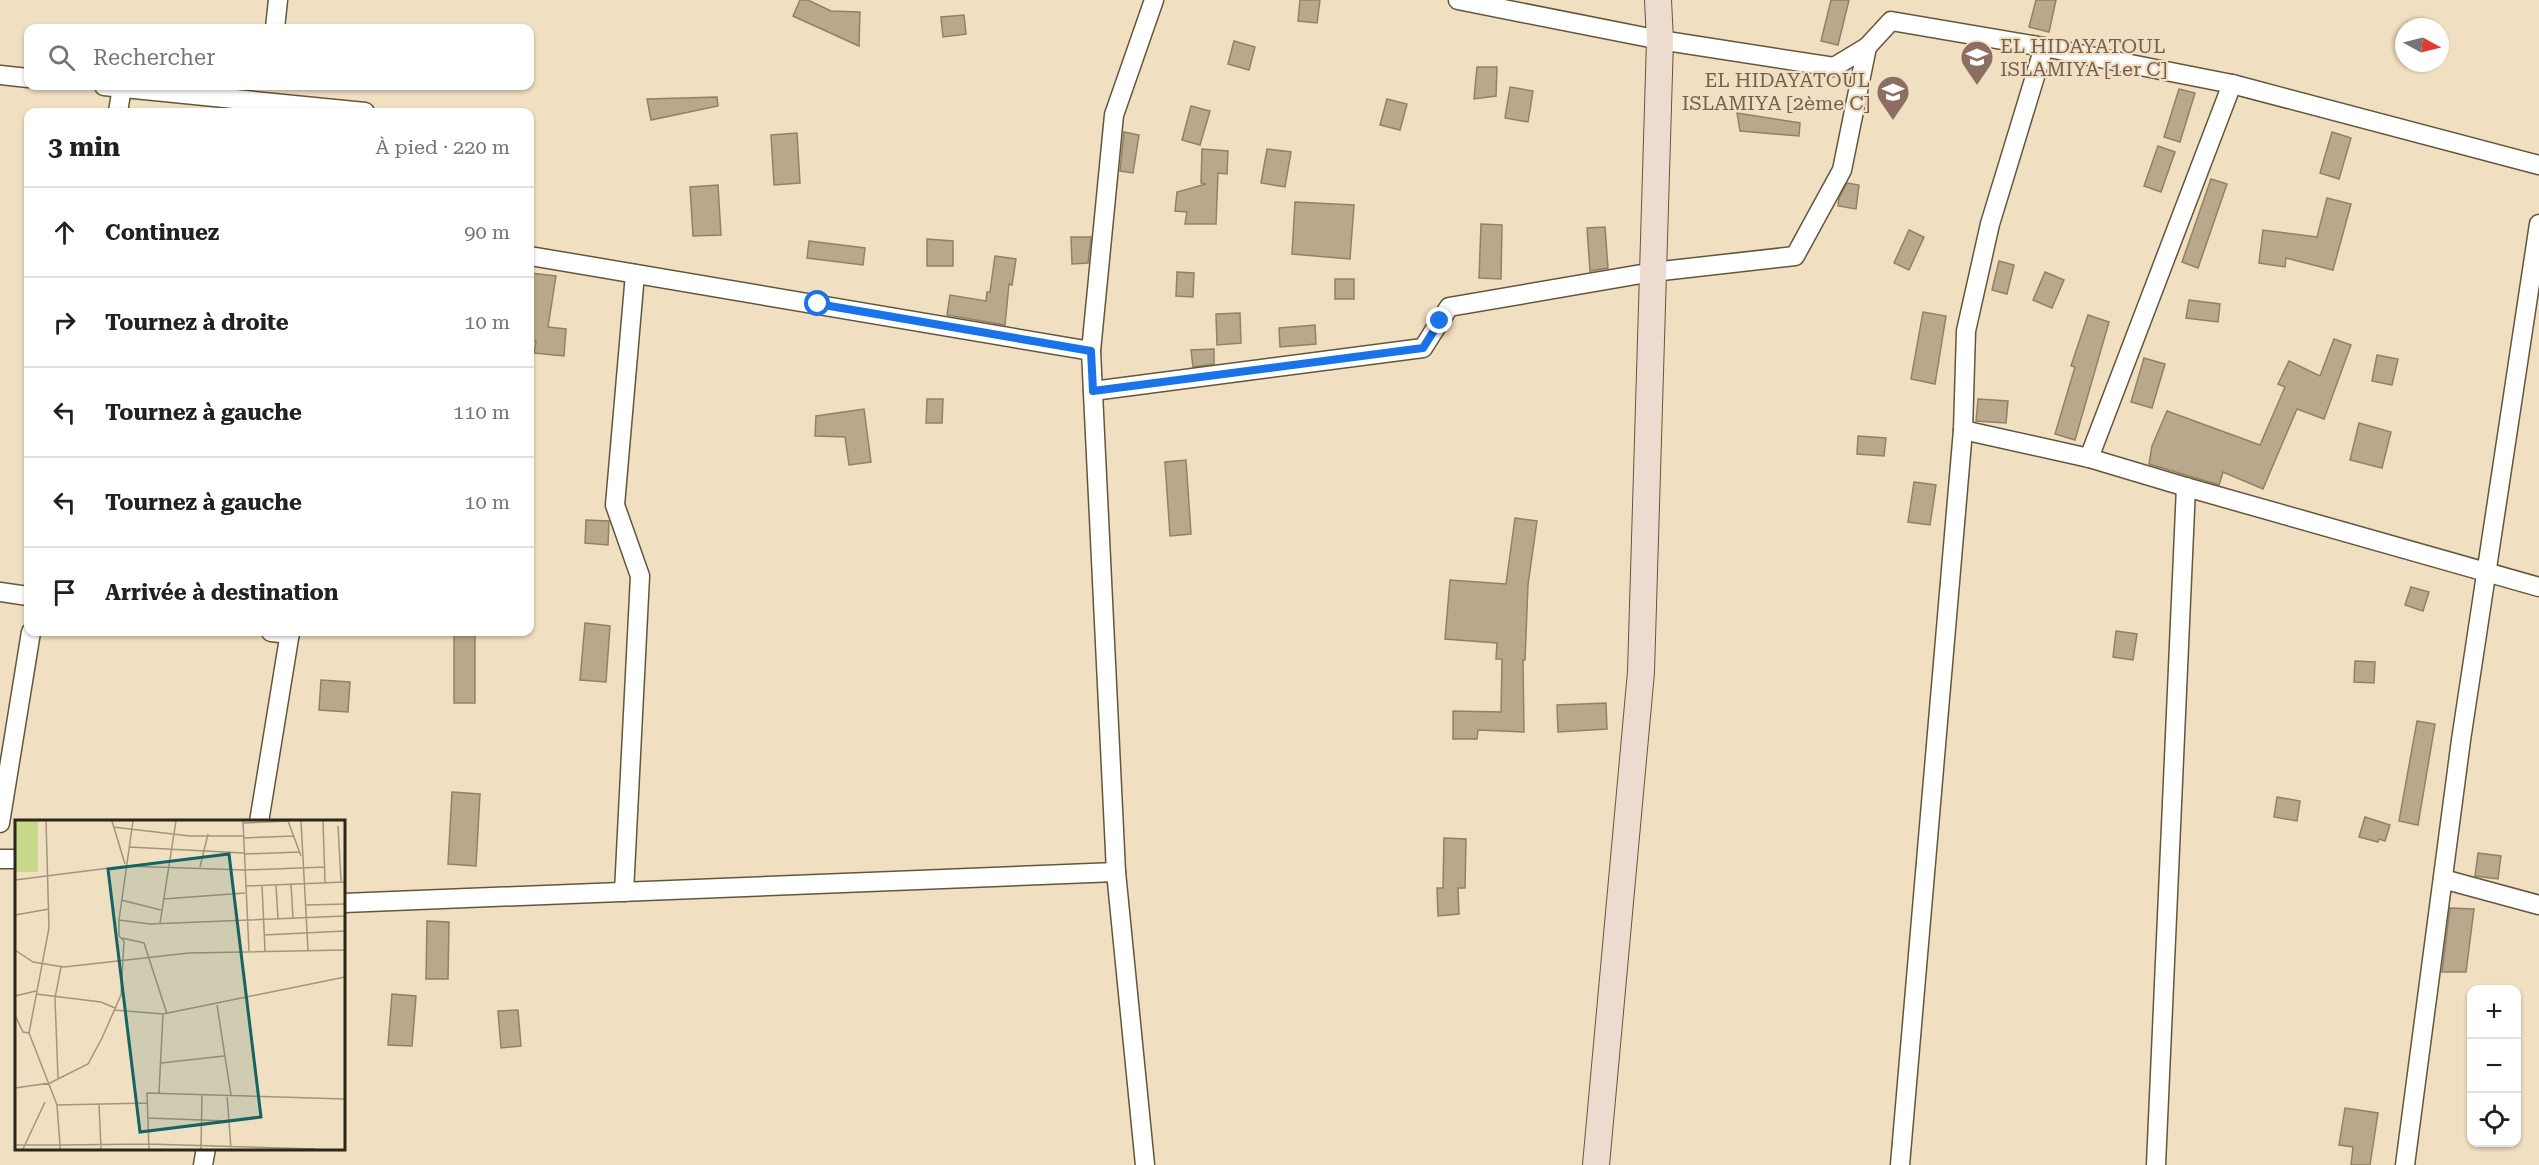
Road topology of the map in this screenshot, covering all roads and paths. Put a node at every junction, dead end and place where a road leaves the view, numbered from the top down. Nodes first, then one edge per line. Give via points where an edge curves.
1 (278, 0) edge
2 (1154, 0) edge
3 (1458, 0) edge
4 (1658, 0) edge
5 (275, 24) edge
6 (1660, 40) junction
7 (2044, 46) junction
8 (1867, 47) junction
9 (0, 75) edge
10 (24, 78) edge
11 (2232, 84) junction
12 (114, 90) edge
13 (190, 90) edge
14 (268, 94) edge
15 (117, 108) edge
16 (343, 108) edge
17 (2539, 165) edge
18 (2539, 224) edge
19 (534, 257) edge
20 (1653, 272) junction
21 (635, 274) junction
22 (1091, 351) junction
23 (1093, 391) junction
24 (1963, 430) junction
25 (2089, 458) junction
26 (2186, 488) junction
27 (2485, 572) junction
28 (2539, 587) edge
29 (0, 592) edge
30 (24, 595) edge
31 (30, 636) edge
32 (290, 636) edge
33 (259, 820) edge
34 (0, 823) edge
35 (1116, 872) junction
36 (2443, 879) junction
37 (624, 892) junction
38 (345, 903) edge
39 (2539, 905) edge
40 (206, 1150) edge
41 (203, 1165) edge
42 (1145, 1165) edge
43 (1596, 1165) edge
44 (1900, 1165) edge
45 (2156, 1165) edge
46 (2405, 1165) edge

1 - 5 street
2 - 22 street via 1114,115
3 - 6 street
4 - 6 street
6 - 8 street via 1834,67
6 - 20 street
7 - 8 street via 1891,21
7 - 11 street
7 - 24 street via 1990,224 1966,331
8 - 20 street via 1842,170 1795,256
9 - 10 street
11 - 17 street
11 - 25 street
12 - 15 street
13 - 14 street
14 - 16 street
18 - 27 street
19 - 21 street
20 - 23 street via 1449,307 1423,348
20 - 43 street via 1641,672
21 - 22 street
21 - 37 street via 615,505 640,576
22 - 23 street
23 - 35 street
24 - 25 street
24 - 44 street
25 - 26 street
26 - 27 street
26 - 45 street
27 - 28 street
27 - 36 street
29 - 30 street
31 - 34 street
32 - 33 street
35 - 37 street
35 - 42 street
36 - 39 street
36 - 46 street
37 - 38 street
40 - 41 street

